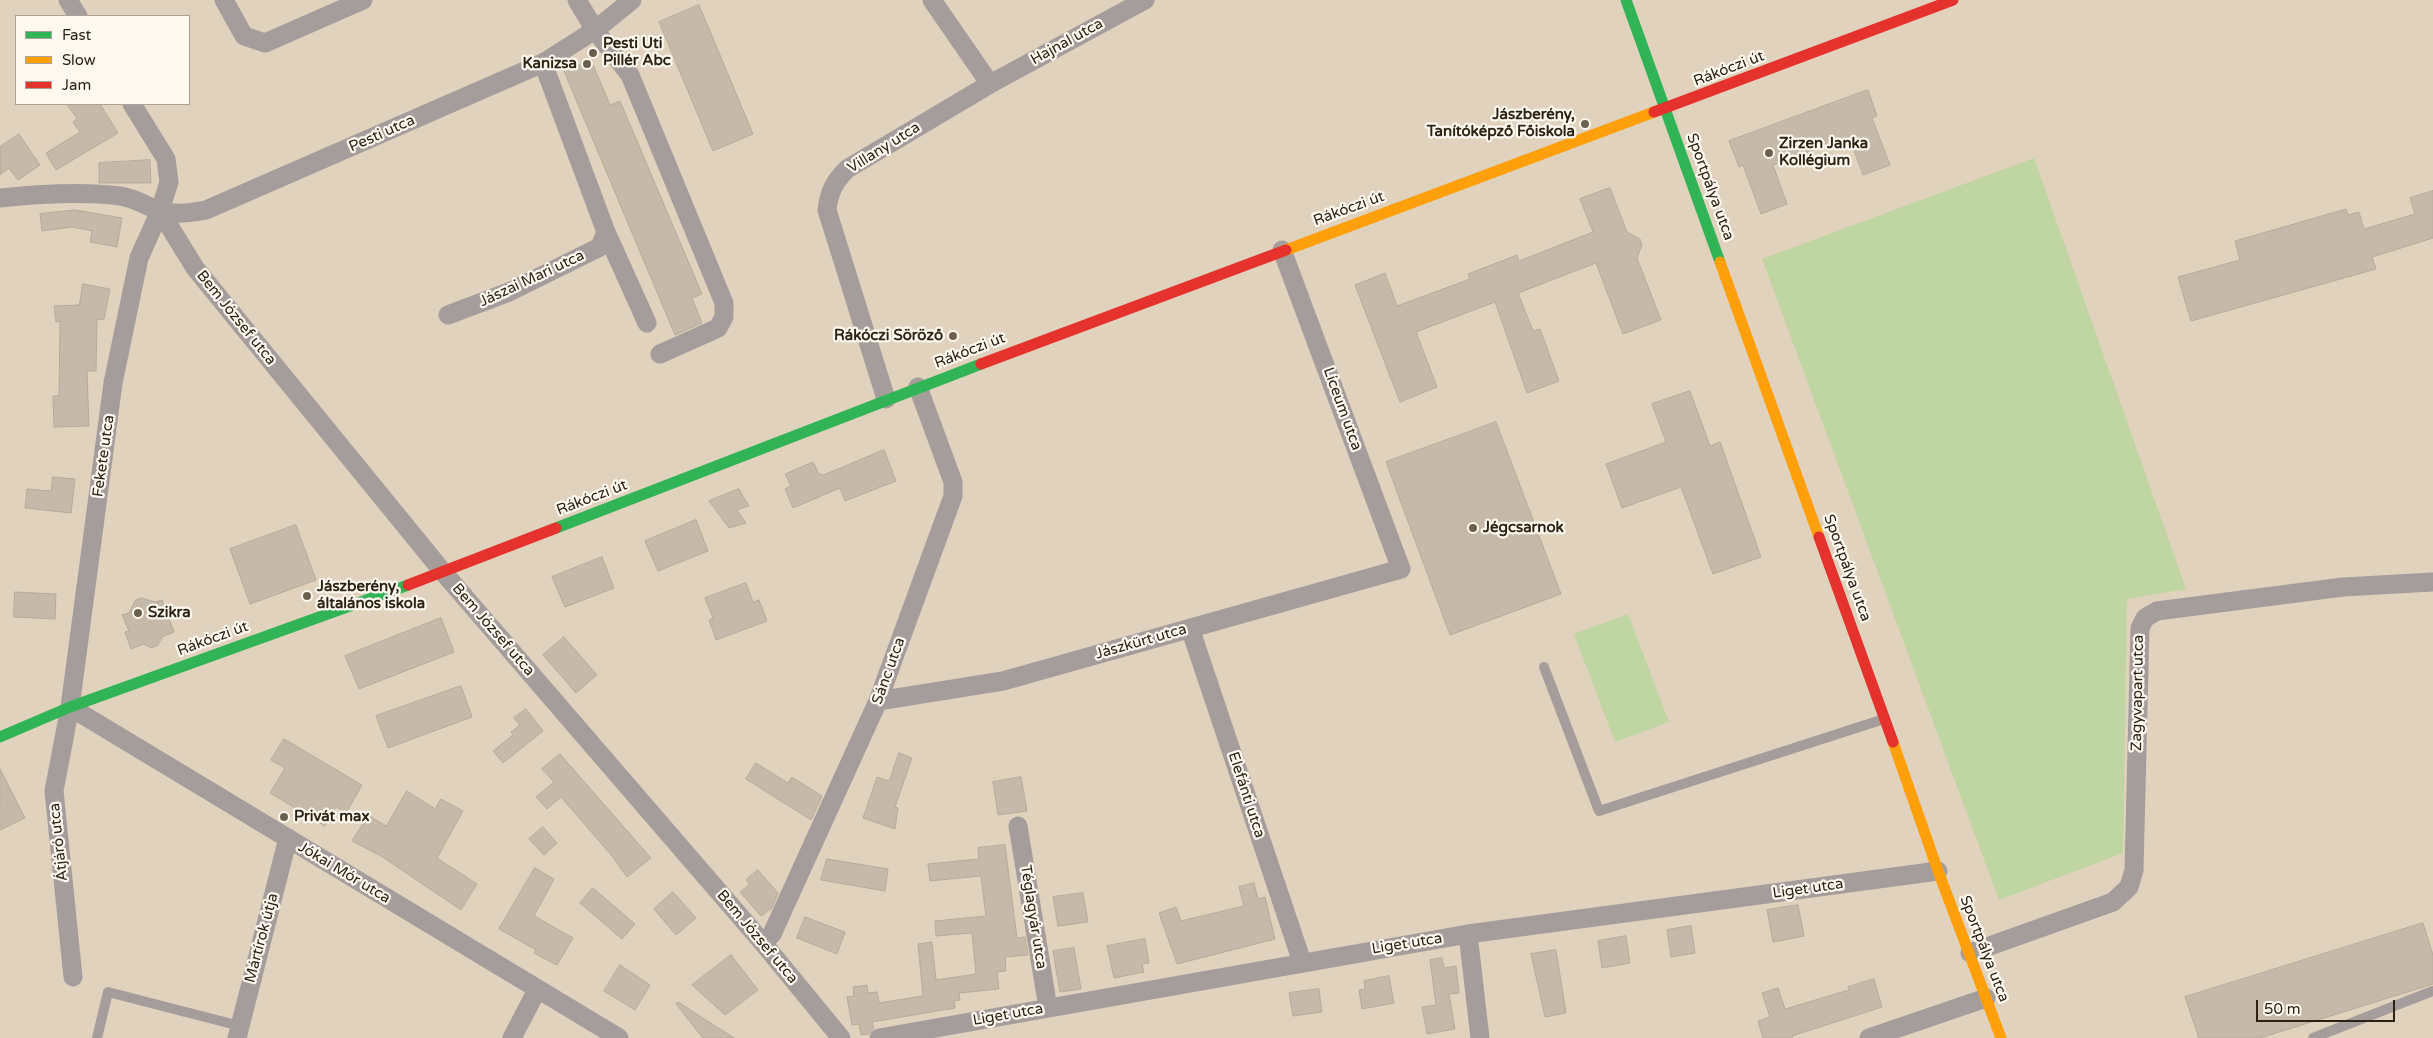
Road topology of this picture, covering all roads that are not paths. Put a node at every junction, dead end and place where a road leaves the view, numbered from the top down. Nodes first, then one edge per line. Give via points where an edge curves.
1 (68, 0) edge
2 (224, 0) edge
3 (363, 0) edge
4 (577, 0) edge
5 (632, 0) edge
6 (932, 0) edge
7 (1145, 0) edge
8 (1626, 0) edge
9 (1953, 0) edge
10 (77, 15) edge
11 (595, 30) junction
12 (543, 63) junction
13 (990, 84) junction
14 (133, 105) edge
15 (1666, 108) junction
16 (0, 198) edge
17 (160, 211) junction
18 (606, 232) junction
19 (1282, 250) junction
20 (448, 315) dead end
21 (647, 323) dead end
22 (660, 354) dead end
23 (918, 387) junction
24 (886, 399) junction
25 (1401, 569) joint
26 (443, 572) junction
27 (2433, 582) edge
28 (1190, 628) junction
29 (1544, 667) dead end
30 (878, 701) junction
31 (70, 707) junction
32 (1885, 719) junction
33 (0, 737) edge
34 (1018, 826) dead end
35 (288, 838) junction
36 (1938, 871) junction
37 (1468, 934) junction
38 (763, 943) junction
39 (1970, 953) junction
40 (1302, 962) junction
41 (73, 978) dead end
42 (537, 990) junction
43 (2433, 991) edge
44 (1986, 998) junction
45 (1048, 1008) junction
46 (238, 1032) edge
47 (97, 1038) edge
48 (512, 1038) edge
49 (619, 1038) edge
50 (841, 1038) edge
51 (878, 1038) edge
52 (1480, 1038) edge
53 (1869, 1038) edge
54 (2001, 1038) edge
55 (2313, 1038) edge

1 - 10 street
2 - 3 street via 244,36 265,43
4 - 11 street
5 - 11 street, Pesti utca
6 - 13 street
7 - 13 street, Hajnal utca
8 - 15 street, Sportpálya utca
9 - 15 street, Rákóczi út
11 - 12 street, Pesti utca
11 - 22 street via 630,75 724,303 724,317 718,328
12 - 17 street, Pesti utca via 206,210 186,213
12 - 18 street
13 - 24 street, Villany utca via 847,170 836,179 829,194 828,210
14 - 17 street, Fekete utca via 166,158 169,182
15 - 19 street, Rákóczi út
15 - 32 street, Sportpálya utca
16 - 17 street via 40,194 120,196 141,201
17 - 26 street, Bem József utca via 195,268
17 - 31 street, Fekete utca via 139,258 114,383
18 - 20 street, Jászai Mari utca via 600,247 509,292
18 - 21 street
19 - 23 street, Rákóczi út
19 - 25 street, Líceum utca
23 - 24 street, Rákóczi út
23 - 30 street, Sánc utca via 953,482 952,496
24 - 26 street, Rákóczi út
25 - 28 street, Jászkürt utca
26 - 31 street, Rákóczi út
26 - 38 street, Bem József utca
27 - 39 street, Zagyvapart utca via 2343,587 2157,611 2145,618 2140,628 2134,870 2129,887 2113,902
28 - 30 street, Jászkürt utca via 1003,681
28 - 40 street, Elefánti utca
29 - 32 lane via 1599,811
30 - 38 street, Sánc utca via 772,934
31 - 33 street, Rákóczi út
31 - 35 street, Jókai Mór utca
31 - 41 street, Átjáró utca via 54,791
32 - 36 street, Sportpálya utca
34 - 45 street, Téglagyár utca
35 - 42 street, Jókai Mór utca
35 - 46 street, Mártírok útja
36 - 37 street, Liget utca
36 - 39 street, Sportpálya utca
37 - 40 street, Liget utca
37 - 52 street
38 - 50 street, Bem József utca
39 - 44 street, Sportpálya utca
40 - 45 street, Liget utca
42 - 48 street
42 - 49 street, Jókai Mór utca
43 - 55 lane
44 - 53 street
44 - 54 street, Sportpálya utca
45 - 51 street, Liget utca
46 - 47 lane via 108,992

